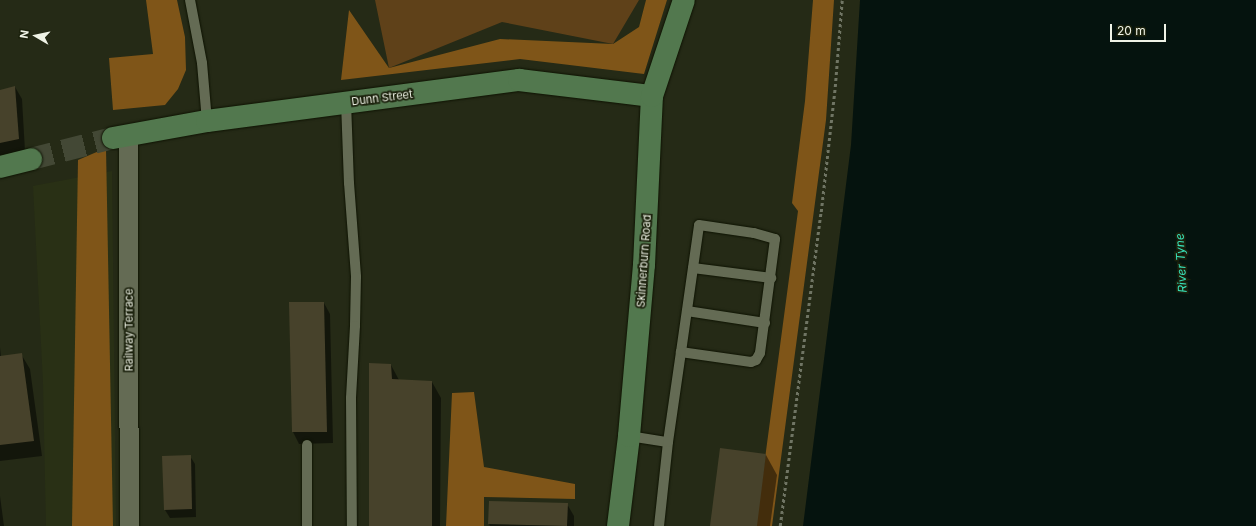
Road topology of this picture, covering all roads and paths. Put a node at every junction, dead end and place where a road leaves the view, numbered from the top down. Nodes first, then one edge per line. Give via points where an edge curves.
1 (190, 0) edge
2 (684, 0) edge
3 (842, 0) edge
4 (652, 96) junction
5 (346, 102) junction
6 (206, 121) junction
7 (120, 136) joint
8 (31, 158) tunnel mouth
9 (0, 167) edge
10 (693, 268) junction
11 (771, 278) junction
12 (687, 311) junction
13 (765, 323) junction
14 (681, 352) junction
15 (629, 436) junction
16 (668, 442) junction
17 (307, 445) dead end
18 (129, 526) edge
19 (307, 526) edge
20 (352, 526) edge
21 (618, 526) edge
22 (659, 526) edge
23 (780, 526) edge

1 - 6 lane via 202,63
2 - 4 street, Skinnerburn Road
3 - 23 path via 822,205
4 - 5 street, Dunn Street via 519,80
4 - 15 street, Skinnerburn Road via 644,265
5 - 6 street, Dunn Street
5 - 20 lane via 356,277 351,398
6 - 7 street, Dunn Street
7 - 18 street, Railway Terrace
8 - 9 street
10 - 11 lane
10 - 11 lane via 699,225 754,233 775,239
10 - 12 lane
11 - 13 lane
12 - 13 lane
12 - 14 lane
13 - 14 lane via 760,353 756,360 751,362
14 - 16 lane
15 - 16 lane
15 - 21 street, Skinnerburn Road
16 - 22 lane
17 - 19 lane

